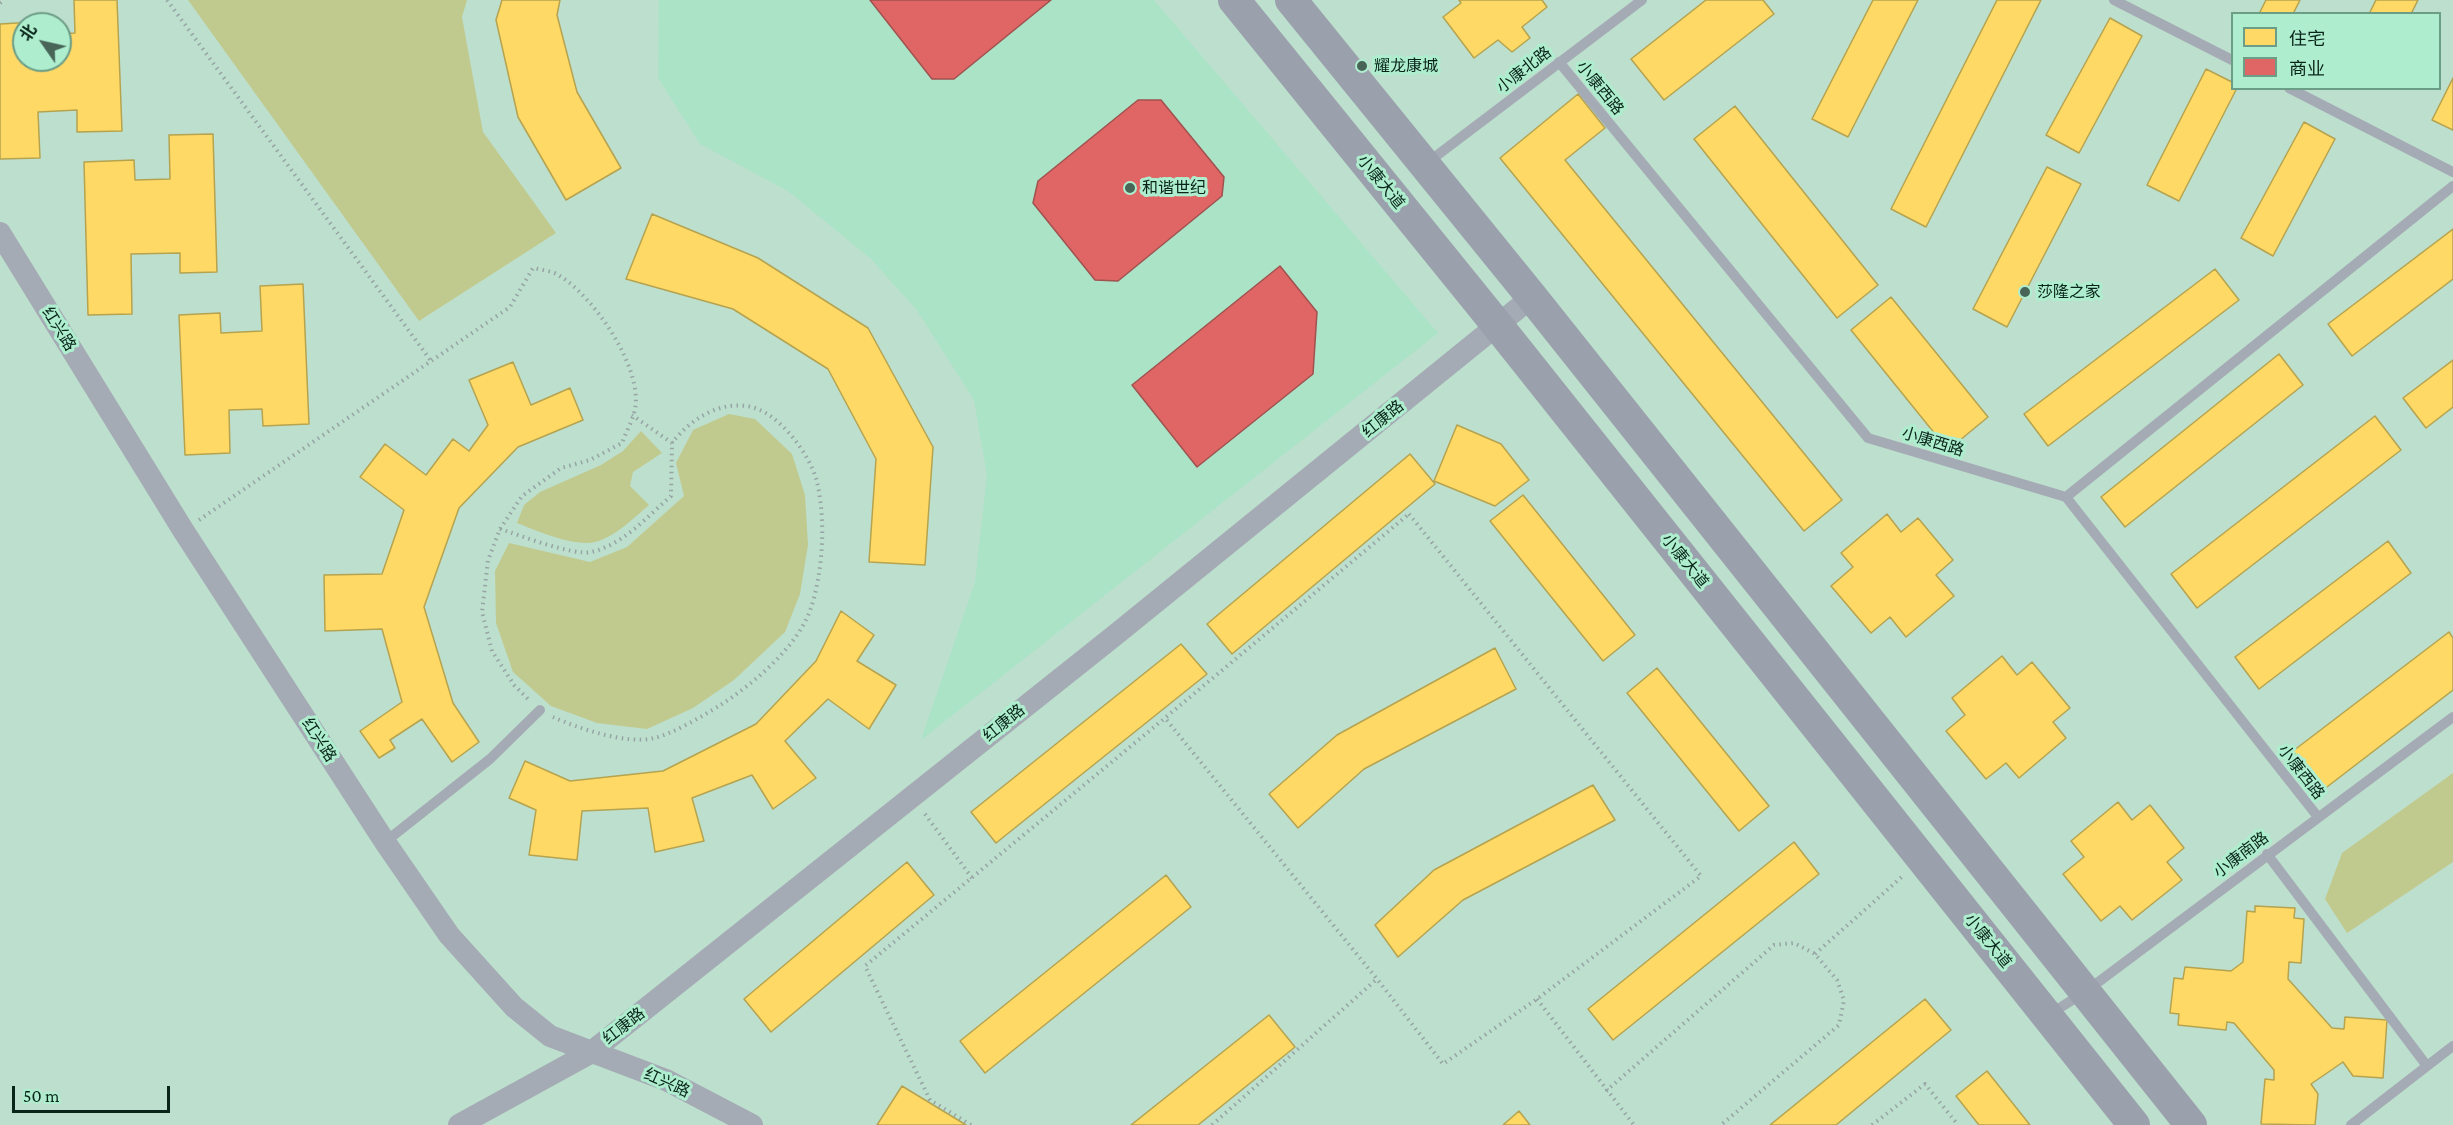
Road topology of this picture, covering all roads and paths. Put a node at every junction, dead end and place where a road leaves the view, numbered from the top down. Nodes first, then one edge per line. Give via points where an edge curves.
1 (4, 0) edge
2 (167, 0) edge
3 (1234, 0) edge
4 (1291, 0) edge
5 (1642, 0) edge
6 (2115, 0) edge
7 (0, 3) edge
8 (2231, 59) edge
9 (1559, 62) junction
10 (2293, 90) edge
11 (1425, 165) junction
12 (2453, 172) edge
13 (2453, 186) edge
14 (0, 233) edge
15 (1532, 297) junction
16 (1498, 326) junction
17 (431, 361) junction
18 (632, 416) junction
19 (672, 443) junction
20 (2066, 497) junction
21 (500, 528) junction
22 (183, 530) junction
23 (540, 710) junction
24 (2453, 717) edge
25 (1165, 718) junction
26 (912, 797) junction
27 (2318, 817) junction
28 (385, 842) junction
29 (2267, 854) junction
30 (1922, 858) junction
31 (972, 878) junction
32 (1815, 954) junction
33 (1377, 979) junction
34 (2085, 992) junction
35 (1536, 999) junction
36 (2047, 1015) junction
37 (2453, 1046) edge
38 (590, 1053) junction
39 (2427, 1066) junction
40 (1606, 1091) junction
41 (459, 1125) edge
42 (752, 1125) edge
43 (971, 1125) edge
44 (1212, 1125) edge
45 (1634, 1125) edge
46 (1721, 1125) edge
47 (1872, 1125) edge
48 (1958, 1125) edge
49 (2134, 1125) edge
50 (2191, 1125) edge
51 (2351, 1125) edge

1 - 7 path
2 - 17 path
3 - 16 main road, 小康大道
4 - 11 main road
5 - 9 lane, 小康北路
6 - 8 lane
9 - 11 lane, 小康北路
9 - 20 lane, 小康西路 via 1868,438
10 - 12 lane
11 - 15 main road
13 - 20 lane
14 - 22 street, 红兴路
15 - 16 street, 红康路
15 - 34 main road
16 - 26 street, 红康路
16 - 30 main road, 小康大道
17 - 18 path via 510,307 533,268 559,275 585,296 633,372
17 - 22 path
18 - 19 path
18 - 21 path via 622,443 590,460 561,468 522,496
19 - 21 path via 672,496 624,537 589,553
19 - 23 path via 686,426 716,409 747,406 773,419 801,446 817,482 822,528 810,609 786,649 750,686 707,713 653,739 613,737 568,724
20 - 27 lane, 小康西路
21 - 23 path via 488,560 482,612 492,651 514,686
22 - 28 street, 红兴路
23 - 28 lane via 490,759
24 - 27 lane, 小康南路
25 - 31 path
25 - 33 path
25 - 35 path via 1409,514 1701,876
26 - 31 path
26 - 38 street, 红康路
27 - 29 lane, 小康南路
28 - 38 street, 红兴路 via 449,935 514,1007 550,1036
29 - 34 lane, 小康南路
29 - 39 lane
30 - 32 path
30 - 36 main road, 小康大道
31 - 43 path via 866,966 930,1100
32 - 40 path via 1794,943 1774,945
32 - 46 path via 1837,980 1844,1000 1839,1025
33 - 35 path via 1443,1064
33 - 44 path
34 - 36 lane, 小康南路
34 - 50 main road
35 - 40 path
36 - 49 main road, 小康大道
37 - 39 lane
38 - 41 street, 红康路
38 - 42 street, 红兴路 via 666,1080
39 - 51 lane
40 - 45 path
47 - 48 path via 1925,1084

